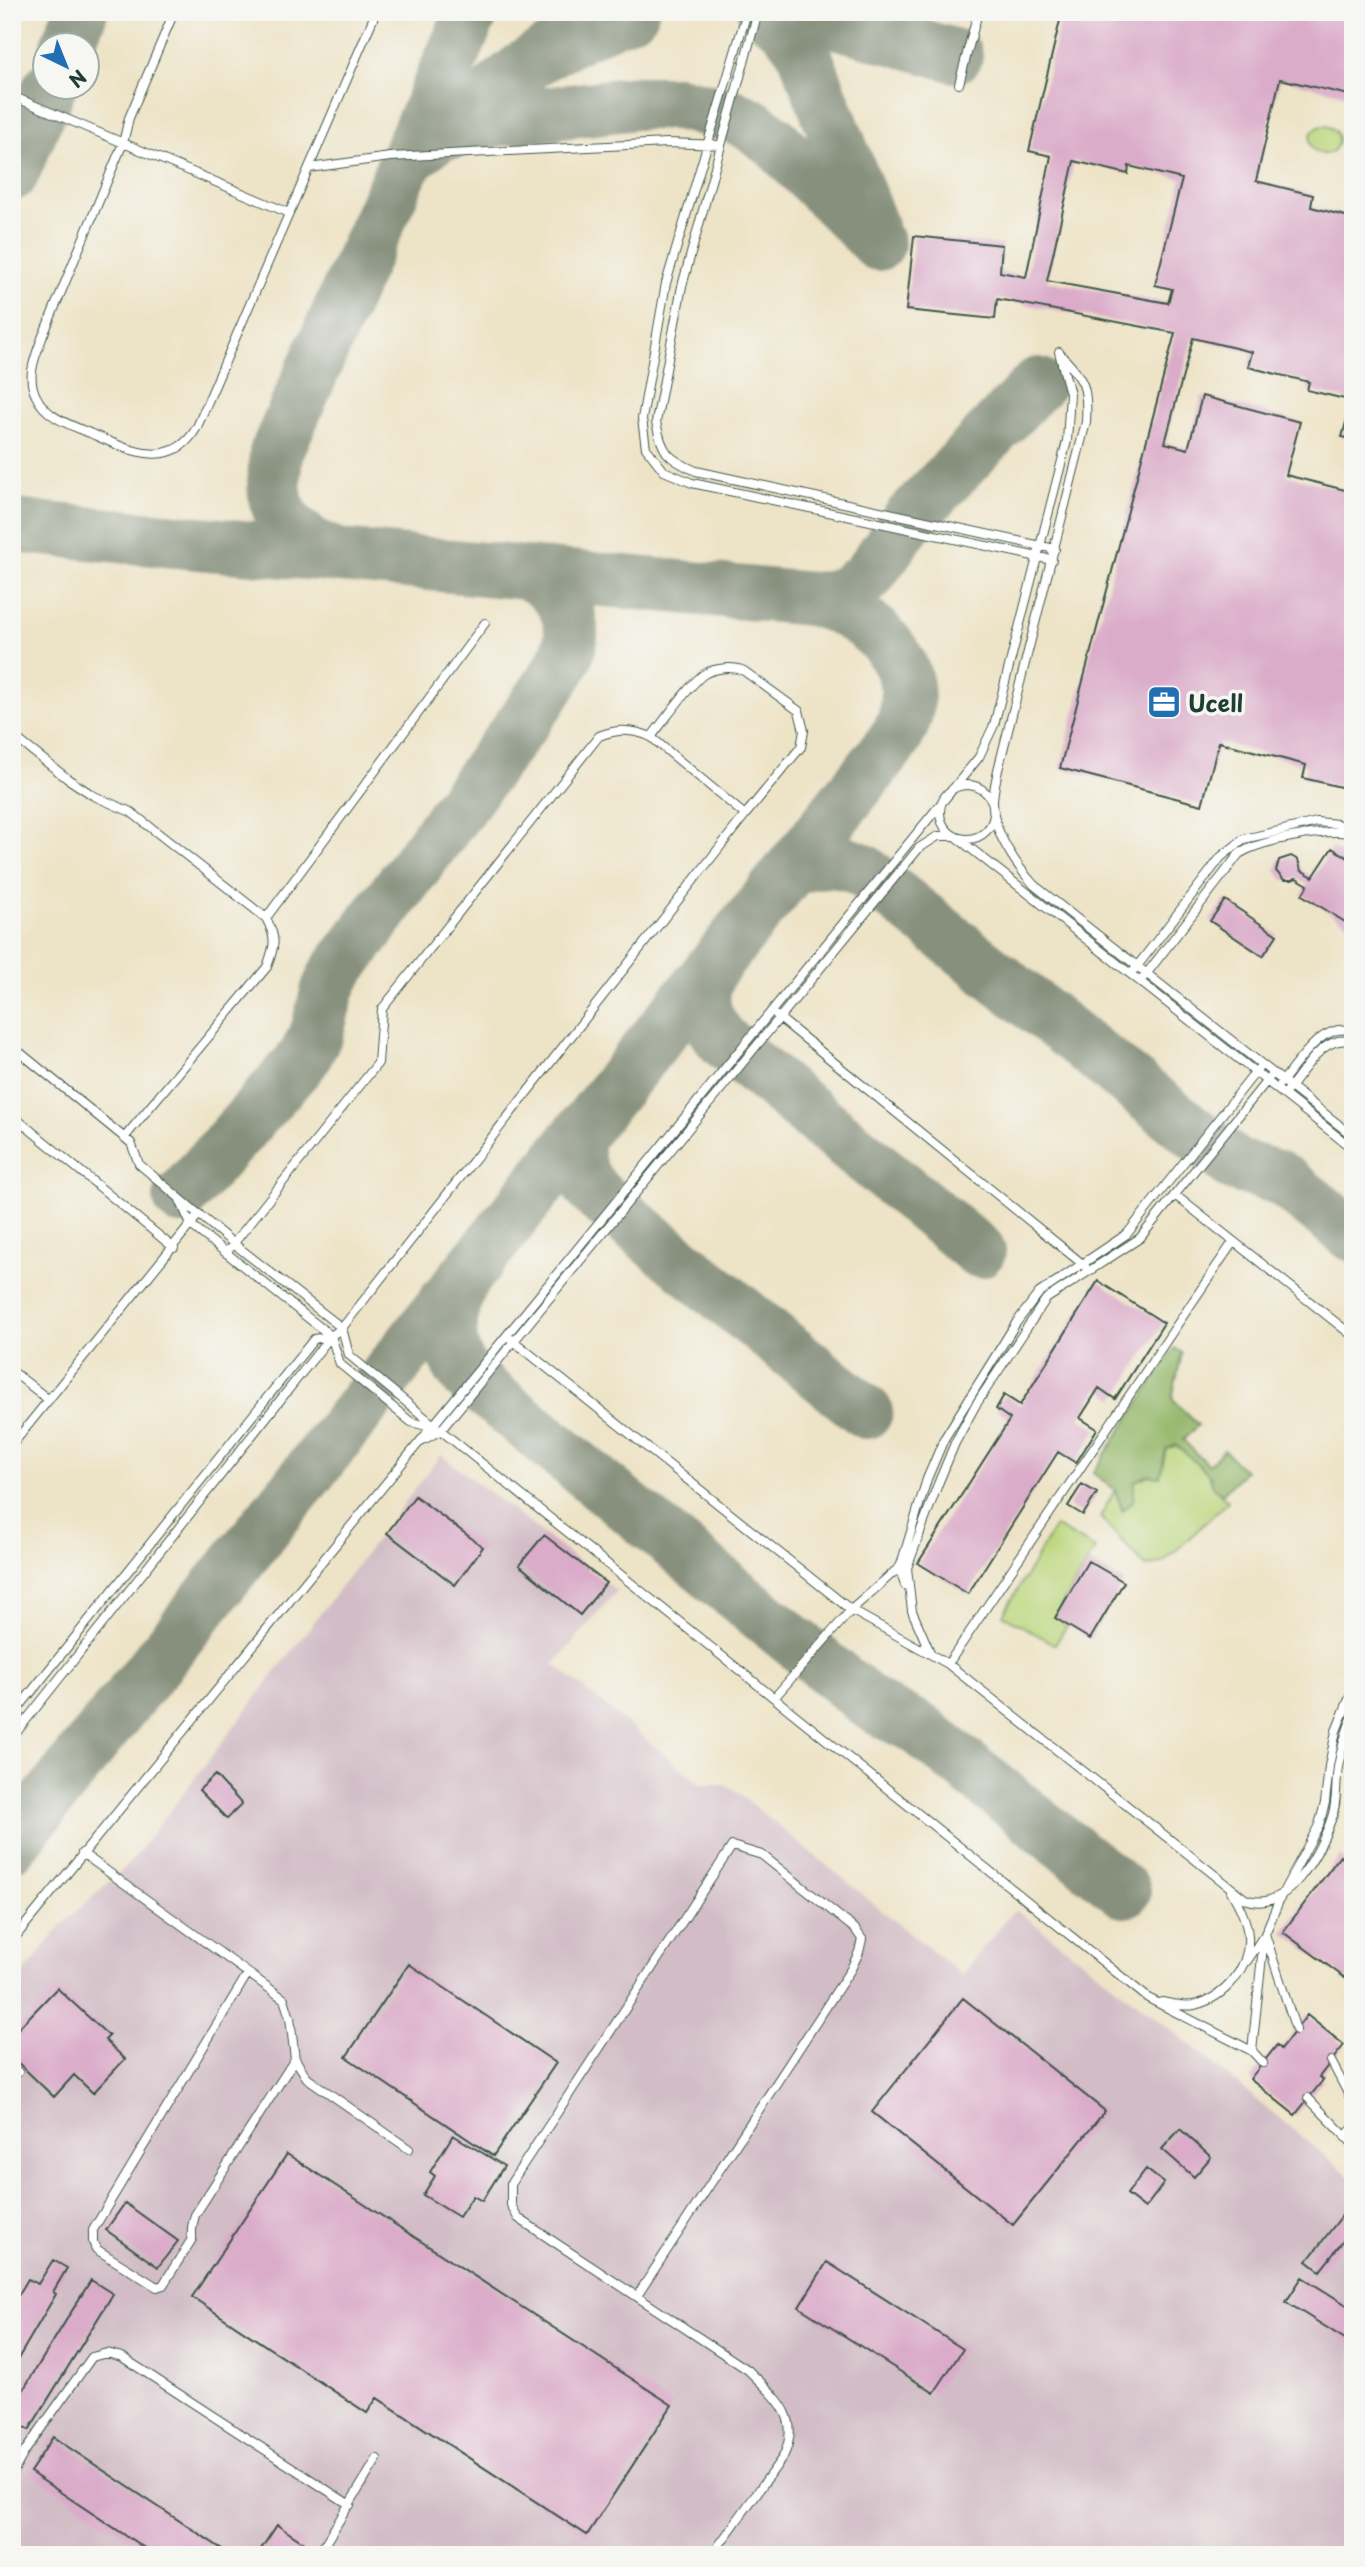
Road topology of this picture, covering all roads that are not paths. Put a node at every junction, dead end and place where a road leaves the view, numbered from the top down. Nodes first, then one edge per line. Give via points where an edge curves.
1 (174, 12) edge
2 (376, 12) edge
3 (747, 12) edge
4 (758, 12) edge
5 (978, 12) edge
6 (959, 84) dead end
7 (12, 96) edge
8 (123, 143) junction
9 (707, 145) junction
10 (720, 145) junction
11 (309, 168) junction
12 (289, 214) junction
13 (1070, 394) junction
14 (1087, 398) junction
15 (1041, 546) junction
16 (1055, 549) junction
17 (1038, 558) junction
18 (1052, 561) junction
19 (485, 623) dead end
20 (12, 735) edge
21 (651, 737) junction
22 (948, 793) junction
23 (992, 805) junction
24 (745, 815) junction
25 (1353, 833) edge
26 (955, 836) junction
27 (266, 918) junction
28 (1138, 966) junction
29 (1147, 974) junction
30 (1131, 975) junction
31 (1140, 982) junction
32 (772, 1011) junction
33 (779, 1018) junction
34 (1353, 1031) edge
35 (1353, 1042) edge
36 (12, 1046) edge
37 (1262, 1064) junction
38 (1255, 1073) junction
39 (1273, 1073) junction
40 (1283, 1081) junction
41 (1267, 1082) junction
42 (1291, 1087) junction
43 (1276, 1089) junction
44 (1284, 1095) junction
45 (12, 1115) edge
46 (1353, 1136) edge
47 (124, 1138) junction
48 (1353, 1149) edge
49 (1175, 1195) junction
50 (180, 1198) junction
51 (199, 1214) junction
52 (191, 1225) junction
53 (1233, 1242) junction
54 (234, 1244) junction
55 (174, 1248) junction
56 (226, 1253) junction
57 (1083, 1264) junction
58 (1091, 1270) junction
59 (342, 1328) junction
60 (331, 1336) junction
61 (1353, 1336) edge
62 (510, 1338) junction
63 (12, 1371) edge
64 (49, 1400) junction
65 (436, 1427) junction
66 (12, 1445) edge
67 (915, 1546) junction
68 (900, 1568) junction
69 (851, 1610) junction
70 (912, 1611) junction
71 (930, 1653) junction
72 (948, 1664) junction
73 (1353, 1689) edge
74 (774, 1698) junction
75 (1353, 1715) edge
76 (12, 1716) edge
77 (12, 1738) edge
78 (82, 1853) junction
79 (1229, 1888) junction
80 (1281, 1896) junction
81 (1265, 1934) junction
82 (12, 1941) edge
83 (247, 1973) junction
84 (1238, 1974) junction
85 (1148, 1998) junction
86 (1296, 2031) dead end
87 (1252, 2051) junction
88 (295, 2059) junction
89 (1331, 2061) dead end
90 (1263, 2063) dead end
91 (1308, 2098) dead end
92 (1353, 2103) edge
93 (1353, 2128) edge
94 (1345, 2137) junction
95 (1353, 2144) edge
96 (409, 2149) dead end
97 (637, 2297) junction
98 (377, 2459) dead end
99 (12, 2474) edge
100 (349, 2505) junction
101 (318, 2555) edge
102 (712, 2555) edge

1 - 8 lane
2 - 11 lane
3 - 9 lane
4 - 10 lane
5 - 6 lane
7 - 8 lane
8 - 12 lane
8 - 12 lane via 42,338 32,378 35,395 51,414 129,450 171,451 194,432
9 - 10 lane
9 - 11 lane via 667,143 390,157
9 - 17 lane via 666,283 642,419 646,448 664,471 692,483
10 - 15 lane via 682,286 656,422 660,444 672,461 696,471
11 - 12 lane
13 - 14 lane
13 - 14 lane via 1059,352 1081,377
13 - 15 lane via 1067,441
14 - 16 lane via 1086,422
15 - 16 lane
15 - 17 lane
16 - 18 lane
17 - 18 lane
17 - 22 lane via 989,738
18 - 23 lane
19 - 27 lane
20 - 27 lane via 68,779 131,813
21 - 24 lane
21 - 24 lane via 702,676 721,669 744,671 799,711 804,731 801,747
21 - 54 lane via 613,731 589,746 382,1009 378,1063
22 - 23 lane via 973,786 988,796
22 - 26 lane via 940,817
22 - 32 lane
23 - 26 lane via 986,831 971,839
23 - 28 lane via 1003,840 1034,885
24 - 59 lane
25 - 28 lane via 1332,822 1317,822 1239,842 1221,857
25 - 29 lane via 1319,832 1242,851
26 - 30 lane
26 - 33 lane via 938,836 919,848
27 - 47 lane via 274,933 267,967
28 - 29 lane
28 - 30 lane
29 - 31 lane
29 - 37 lane
30 - 31 lane
31 - 38 lane
32 - 33 lane
32 - 62 lane
33 - 57 lane
33 - 62 lane
34 - 40 lane via 1339,1029 1325,1035
35 - 42 lane via 1330,1042
36 - 47 lane
37 - 38 lane
37 - 39 lane
38 - 41 lane
38 - 57 lane via 1127,1234
39 - 40 lane
39 - 41 lane
40 - 42 lane
40 - 43 lane
41 - 43 lane
41 - 49 lane
42 - 44 lane
42 - 46 lane
43 - 44 lane
44 - 48 lane
45 - 55 lane
47 - 50 lane via 131,1143 139,1164
49 - 53 lane
49 - 58 lane via 1140,1238
50 - 51 lane
50 - 52 lane
51 - 52 lane
51 - 54 lane
52 - 55 lane
52 - 56 lane
53 - 61 lane
53 - 72 lane
54 - 56 lane
54 - 59 lane
55 - 64 lane
56 - 60 lane
57 - 58 lane
57 - 68 lane via 1039,1293 964,1403 927,1479
58 - 67 lane via 1046,1299 975,1406 955,1443
59 - 60 lane
59 - 65 lane via 349,1355
60 - 65 lane via 340,1364 411,1422
60 - 76 lane via 314,1339
60 - 77 lane
62 - 65 lane
62 - 69 lane
63 - 64 lane
64 - 66 lane
65 - 74 lane
65 - 78 lane
67 - 68 lane
67 - 70 lane via 907,1568
68 - 69 lane
68 - 70 lane
69 - 71 lane
69 - 74 lane
70 - 71 lane
71 - 72 lane
72 - 79 lane
73 - 80 lane via 1336,1731 1319,1825
74 - 85 lane
75 - 80 lane via 1345,1734 1331,1820 1306,1871
78 - 82 lane
78 - 83 lane
79 - 80 lane via 1254,1902
79 - 84 lane via 1242,1913 1248,1940
80 - 81 lane
81 - 84 lane
81 - 86 lane
81 - 87 lane
83 - 88 lane via 284,1999
83 - 88 lane via 93,2230 96,2249 157,2287 163,2285 192,2239 195,2215
84 - 85 lane via 1218,1994 1193,2005
85 - 87 lane
87 - 90 lane
88 - 96 lane via 307,2078
89 - 92 lane
91 - 94 lane
93 - 94 lane
94 - 95 lane
97 - 97 lane via 518,2218 511,2205 511,2183 732,1846 745,1848 762,1855 855,1929 862,1939 859,1952
97 - 102 lane via 748,2370 777,2399 790,2421 790,2442 783,2457
98 - 100 lane
99 - 100 lane via 92,2357 107,2353 122,2357
100 - 101 lane

